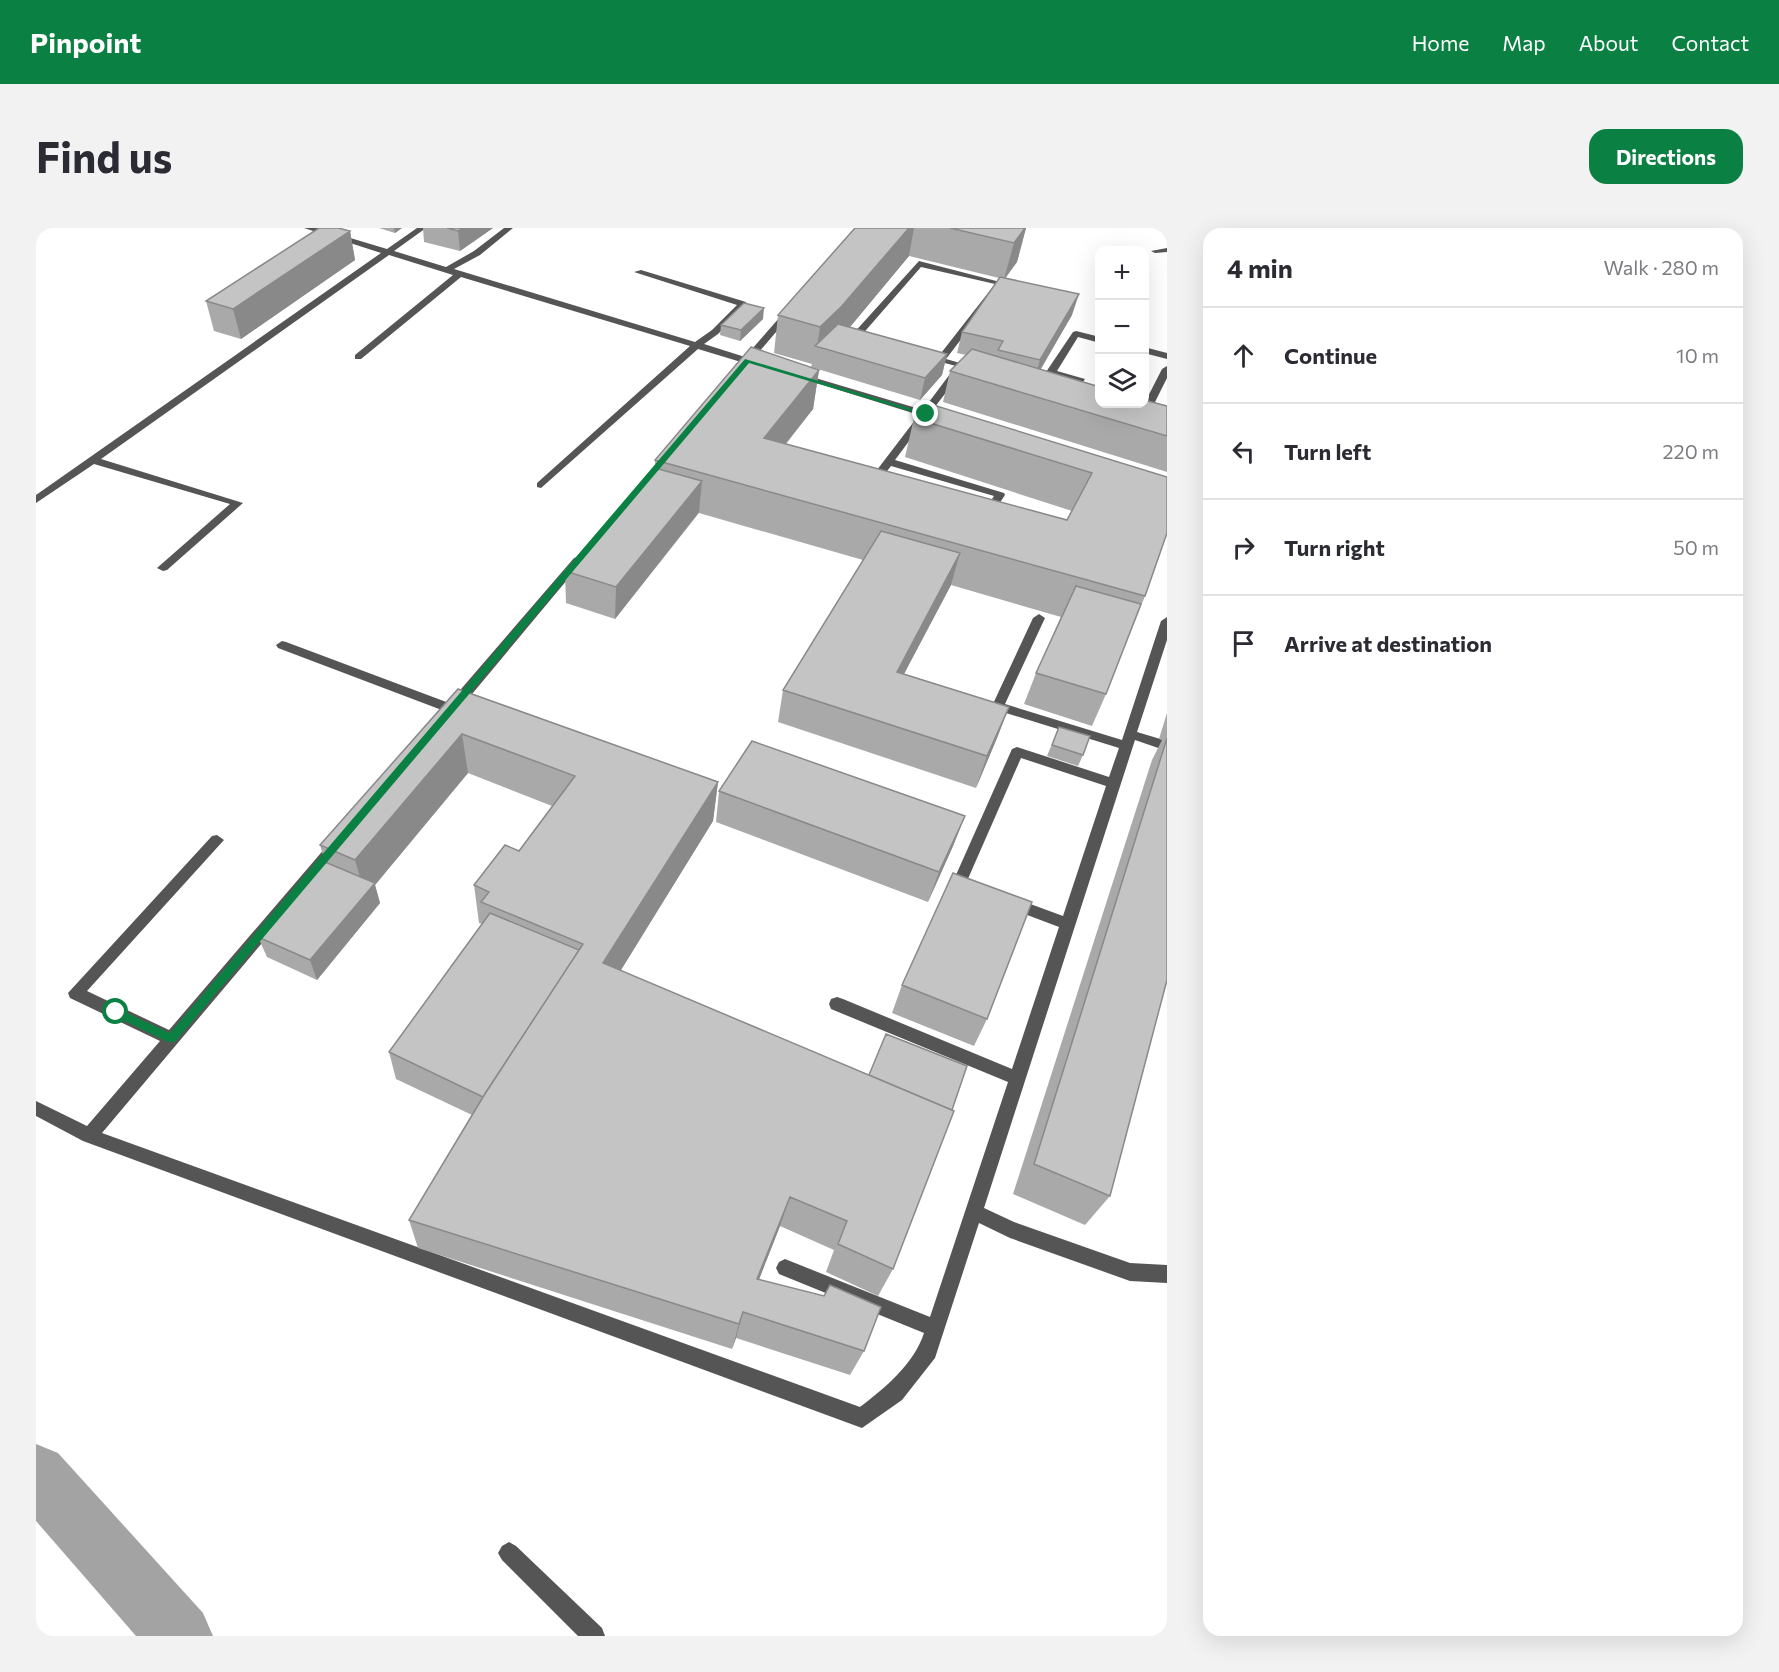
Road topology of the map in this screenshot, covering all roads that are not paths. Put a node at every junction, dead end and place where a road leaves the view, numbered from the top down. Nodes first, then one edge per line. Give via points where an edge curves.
1 (308, 228) edge
2 (422, 228) edge
3 (509, 228) edge
4 (1167, 250) edge
5 (1155, 251) dead end
6 (386, 253) junction
7 (446, 271) junction
8 (638, 272) dead end
9 (458, 275) junction
10 (801, 299) edge
11 (1095, 339) edge
12 (876, 344) edge
13 (697, 345) junction
14 (1149, 351) edge
15 (919, 355) edge
16 (1167, 356) edge
17 (358, 357) dead end
18 (940, 360) junction
19 (744, 365) junction
20 (770, 367) edge
21 (1167, 369) edge
22 (792, 374) edge
23 (1076, 404) edge
24 (926, 414) junction
25 (1130, 418) edge
26 (948, 420) edge
27 (93, 460) junction
28 (889, 462) junction
29 (541, 485) dead end
30 (877, 495) edge
31 (36, 500) edge
32 (979, 526) edge
33 (588, 548) edge
34 (163, 567) dead end
35 (1039, 618) dead end
36 (1167, 621) edge
37 (282, 645) dead end
38 (1128, 740) junction
39 (1167, 746) edge
40 (1113, 783) junction
41 (346, 834) edge
42 (218, 840) dead end
43 (1068, 924) junction
44 (837, 1004) dead end
45 (172, 1038) junction
46 (1017, 1078) junction
47 (36, 1108) edge
48 (89, 1136) junction
49 (974, 1212) junction
50 (785, 1268) dead end
51 (1167, 1274) edge
52 (935, 1328) junction
53 (509, 1553) dead end
54 (594, 1636) edge

1 - 6 street
2 - 6 street
3 - 7 street
4 - 5 street
6 - 7 street
6 - 27 street
7 - 9 street
8 - 13 street via 743,304
9 - 13 street
9 - 17 street
10 - 19 street
11 - 23 street via 1076,334 1052,372 1080,379 1066,401
12 - 18 street via 854,338 920,264 1000,283
13 - 19 street
13 - 29 street
14 - 16 street
15 - 18 street
18 - 24 street via 962,365
19 - 20 street
21 - 25 street via 1140,420
22 - 24 street
24 - 26 street
24 - 28 street
27 - 31 street
27 - 34 street via 238,503
28 - 30 street via 866,491
28 - 32 street via 1000,495
33 - 37 street via 448,713
35 - 38 street via 998,706
36 - 38 street
38 - 39 street
38 - 40 street
40 - 43 street
40 - 43 street via 1017,752 959,884
41 - 45 street
42 - 45 street via 76,993
43 - 46 street
44 - 46 street
45 - 48 street
46 - 49 street
47 - 48 street
48 - 52 street via 862,1418 895,1393 928,1351
49 - 51 street via 1130,1272
49 - 52 street
50 - 52 street
53 - 54 street

